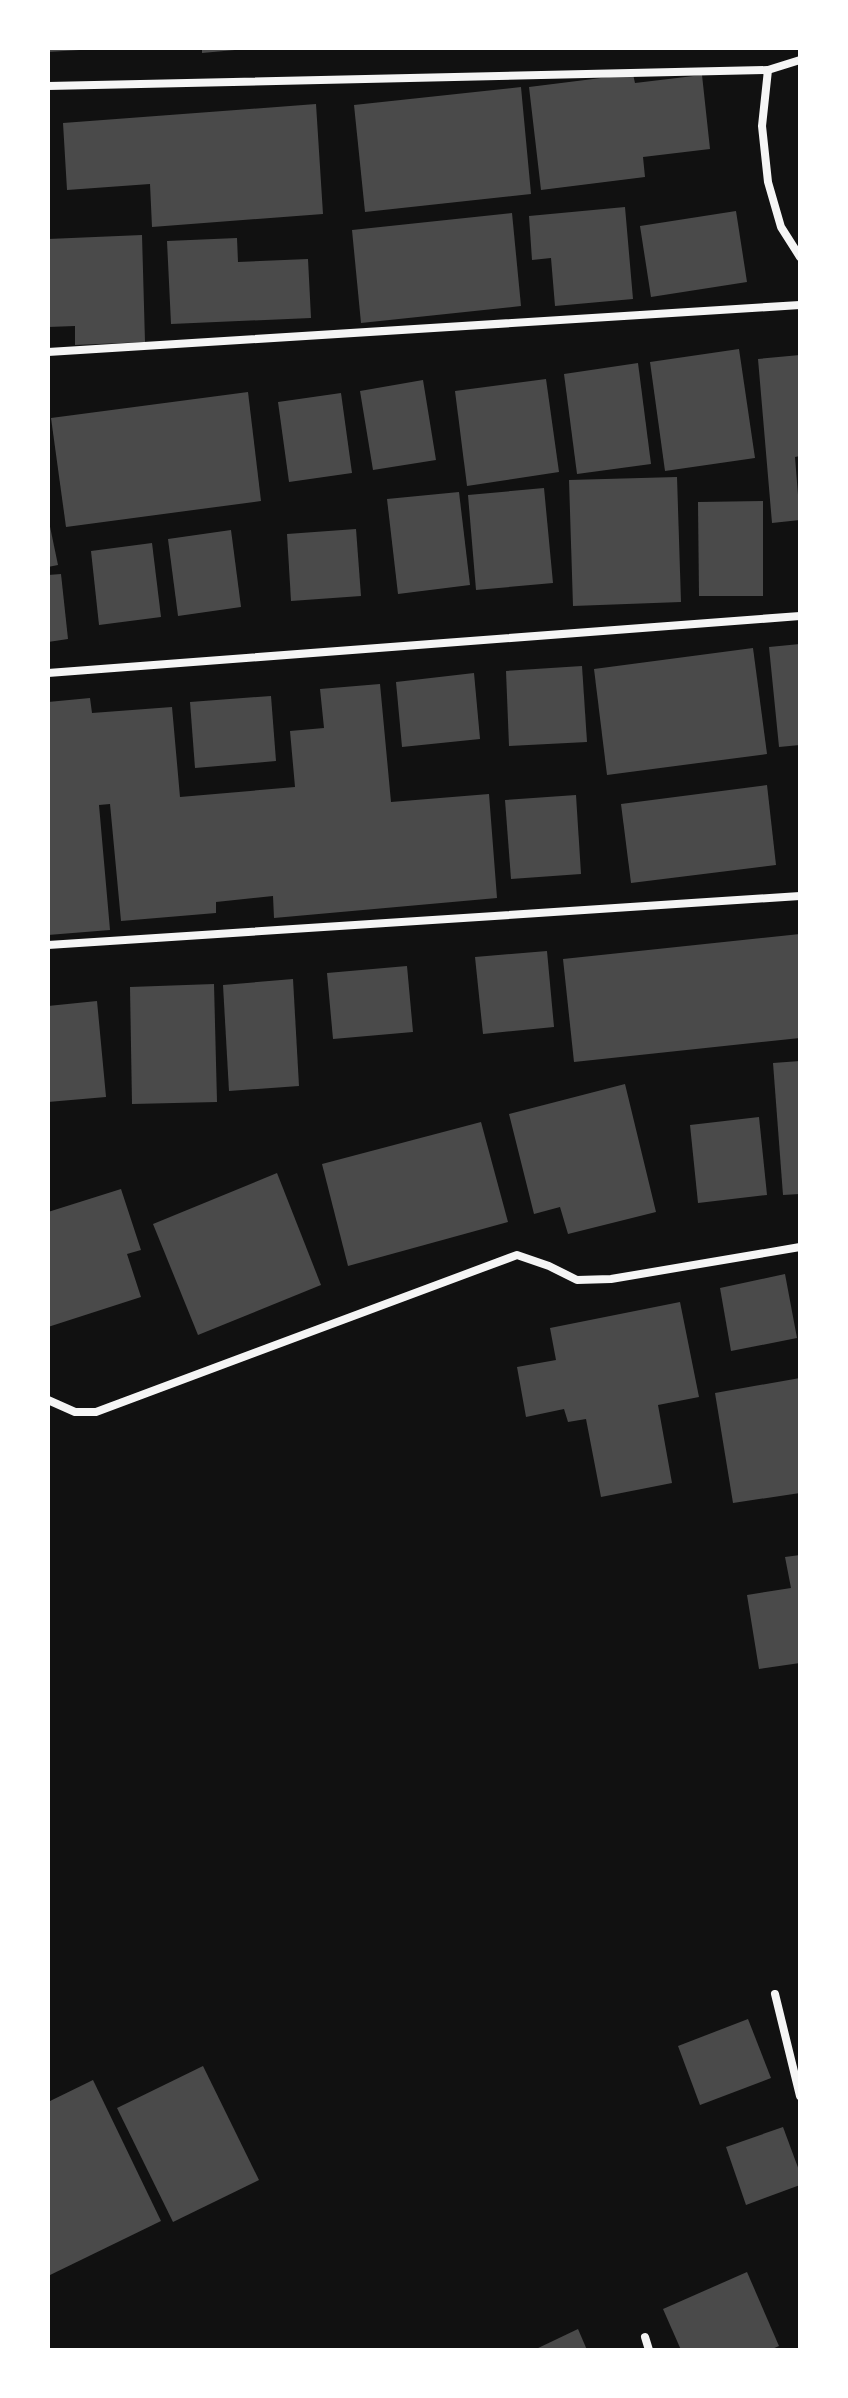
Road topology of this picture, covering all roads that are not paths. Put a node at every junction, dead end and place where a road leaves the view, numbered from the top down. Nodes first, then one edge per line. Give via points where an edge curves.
1 (800, 60) edge
2 (768, 70) junction
3 (48, 86) edge
4 (800, 257) edge
5 (800, 305) edge
6 (48, 352) edge
7 (800, 616) edge
8 (48, 673) edge
9 (800, 896) edge
10 (48, 945) edge
11 (800, 1247) edge
12 (48, 1400) edge
13 (775, 1994) dead end
14 (800, 2096) edge
15 (645, 2337) dead end
16 (649, 2350) edge

1 - 2 street
2 - 3 street
2 - 4 street via 762,126 768,182 781,227
5 - 6 street
7 - 8 street
9 - 10 street
11 - 12 street via 577,1280 517,1255 96,1412 75,1412
13 - 14 street
15 - 16 street

